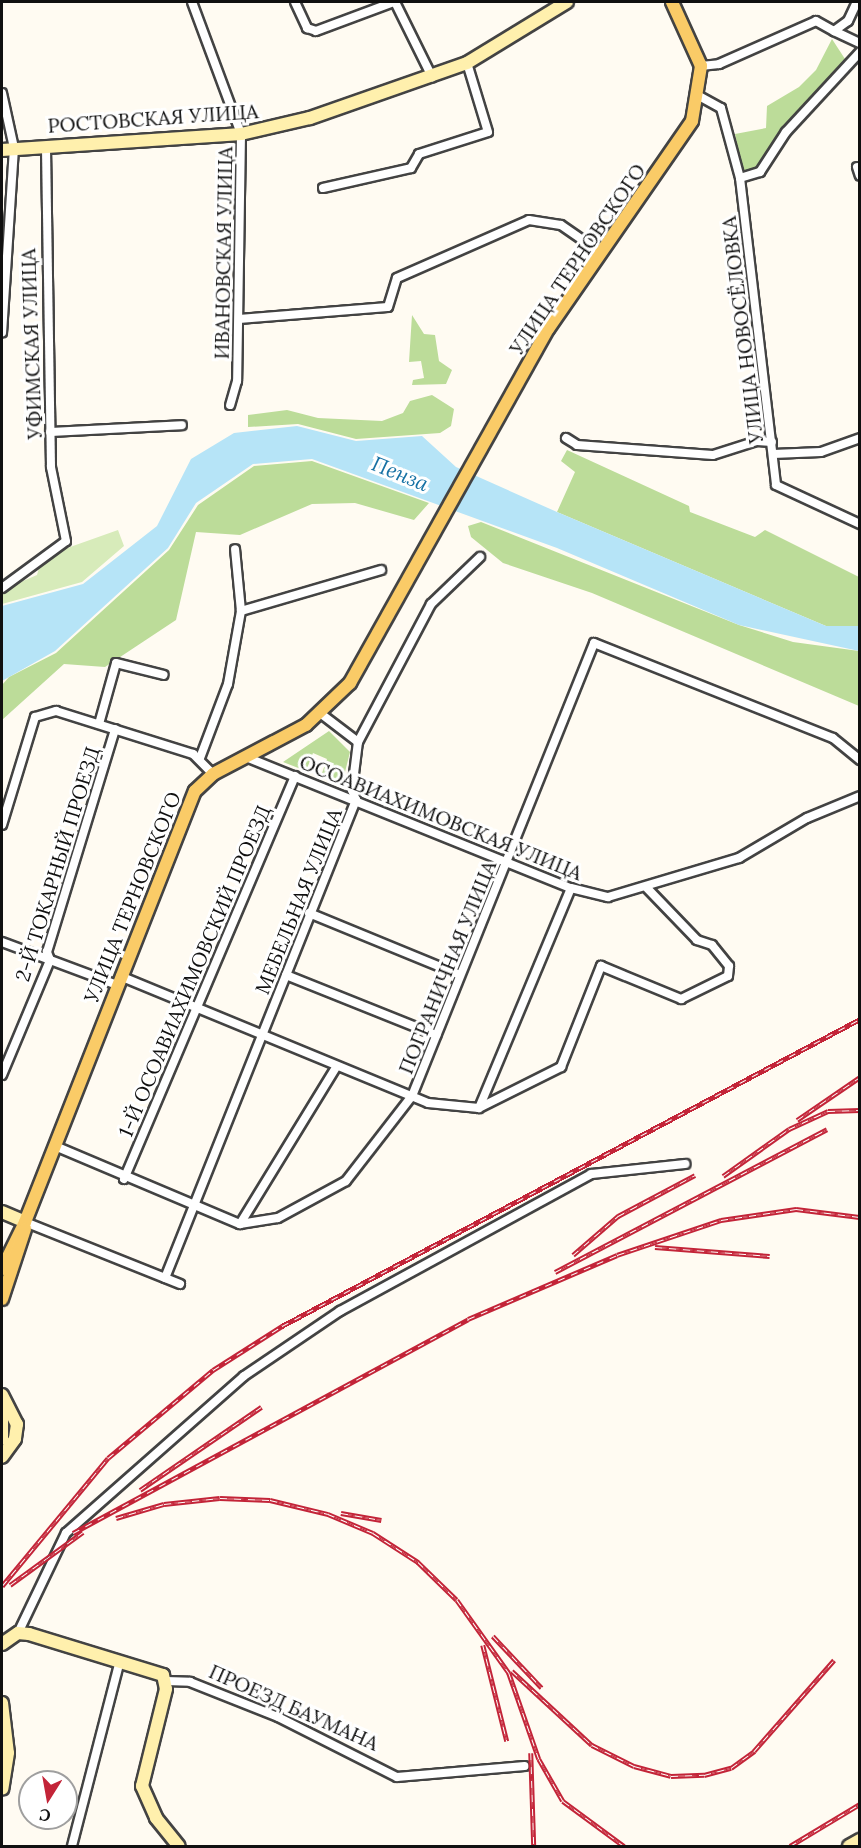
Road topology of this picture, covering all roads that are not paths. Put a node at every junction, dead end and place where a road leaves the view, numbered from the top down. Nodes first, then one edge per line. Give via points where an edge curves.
1 (192, 2) edge
2 (296, 2) edge
3 (394, 2) edge
4 (567, 2) edge
5 (672, 2) edge
6 (857, 2) edge
7 (834, 31) junction
8 (860, 43) edge
9 (860, 52) edge
10 (467, 63) junction
11 (701, 66) junction
12 (432, 77) junction
13 (2, 93) edge
14 (699, 96) junction
15 (242, 134) junction
16 (46, 146) junction
17 (14, 148) junction
18 (2, 150) edge
19 (740, 178) junction
20 (323, 188) dead end
21 (600, 252) junction
22 (239, 319) junction
23 (2, 333) edge
24 (230, 405) dead end
25 (182, 424) dead end
26 (50, 432) junction
27 (566, 438) dead end
28 (860, 438) edge
29 (772, 442) junction
30 (773, 454) junction
31 (860, 524) edge
32 (235, 549) dead end
33 (480, 557) dead end
34 (381, 570) dead end
35 (2, 588) edge
36 (241, 611) junction
37 (164, 675) dead end
38 (320, 713) junction
39 (99, 724) junction
40 (115, 729) junction
41 (358, 742) junction
42 (246, 757) junction
43 (200, 758) junction
44 (860, 760) edge
45 (213, 774) junction
46 (295, 776) junction
47 (860, 796) edge
48 (356, 800) junction
49 (2, 825) edge
50 (508, 862) junction
51 (571, 888) junction
52 (647, 888) junction
53 (309, 913) junction
54 (2, 942) edge
55 (50, 960) junction
56 (286, 975) junction
57 (460, 975) junction
58 (119, 980) junction
59 (194, 1009) junction
60 (436, 1035) junction
61 (262, 1036) junction
62 (337, 1066) junction
63 (2, 1075) edge
64 (412, 1096) junction
65 (479, 1108) junction
66 (55, 1146) junction
67 (685, 1164) dead end
68 (124, 1179) junction
69 (193, 1209) junction
70 (2, 1212) edge
71 (26, 1222) junction
72 (240, 1224) junction
73 (2, 1269) edge
74 (165, 1278) junction
75 (180, 1284) dead end
76 (2, 1299) edge
77 (2, 1395) edge
78 (2, 1414) edge
79 (2, 1439) edge
80 (2, 1457) edge
81 (18, 1633) junction
82 (2, 1644) edge
83 (120, 1661) junction
84 (166, 1681) junction
85 (2, 1703) edge
86 (525, 1766) dead end
87 (2, 1789) edge
88 (860, 1840) edge
89 (72, 1846) edge
90 (179, 1846) edge
91 (849, 1846) edge

1 - 15 street, ИВАНОВСКАЯ УЛИЦА
2 - 3 street via 307,28 316,31
3 - 12 street
4 - 10 street, РОСТОВСКАЯ УЛИЦА
5 - 11 main road, УЛИЦА ТЕРНОВСКОГО
6 - 7 street via 848,21
7 - 8 street
7 - 11 street via 816,21 719,64
9 - 19 street via 786,132 760,172
10 - 12 street, РОСТОВСКАЯ УЛИЦА
10 - 20 street via 488,132 419,154 411,168
11 - 14 main road, УЛИЦА ТЕРНОВСКОГО
12 - 15 street, РОСТОВСКАЯ УЛИЦА via 310,118
13 - 17 street
14 - 19 street, УЛИЦА НОВОСЁЛОВКА via 721,108
14 - 21 main road, УЛИЦА ТЕРНОВСКОГО via 692,121
15 - 16 street, РОСТОВСКАЯ УЛИЦА
15 - 22 street, ИВАНОВСКАЯ УЛИЦА
16 - 17 street, РОСТОВСКАЯ УЛИЦА
16 - 26 street, УФИМСКАЯ УЛИЦА
17 - 18 street, РОСТОВСКАЯ УЛИЦА
17 - 23 street
19 - 29 street, УЛИЦА НОВОСЁЛОВКА
21 - 22 street via 561,225 529,220 397,278 388,308
21 - 38 main road, УЛИЦА ТЕРНОВСКОГО via 548,329 373,648
22 - 24 street, ИВАНОВСКАЯ УЛИЦА via 237,381
25 - 26 street
26 - 35 street, УФИМСКАЯ УЛИЦА via 66,541
27 - 29 street via 577,445 713,455 757,441
28 - 30 street via 821,452
29 - 30 street, УЛИЦА НОВОСЁЛОВКА
30 - 31 street, УЛИЦА НОВОСЁЛОВКА via 776,484
32 - 36 street
33 - 41 street, МЕБЕЛЬНАЯ УЛИЦА via 431,604
34 - 36 street
36 - 43 street via 228,684
37 - 39 street via 116,663
38 - 41 street
38 - 42 main road, УЛИЦА ТЕРНОВСКОГО
39 - 40 street
39 - 49 street via 56,711 35,717
40 - 43 street
40 - 55 street, 2-Й ТОКАРНЫЙ ПРОЕЗД via 47,952
41 - 48 street, МЕБЕЛЬНАЯ УЛИЦА via 352,790
42 - 45 main road, УЛИЦА ТЕРНОВСКОГО
42 - 46 street, ОСОАВИАХИМОВСКАЯ УЛИЦА
43 - 45 street
44 - 50 street, ПОГРАНИЧНАЯ УЛИЦА via 833,738 594,643
45 - 58 main road, УЛИЦА ТЕРНОВСКОГО via 184,811
46 - 48 street, ОСОАВИАХИМОВСКАЯ УЛИЦА
46 - 59 street, 1-Й ОСОАВИАХИМОВСКИЙ ПРОЕЗД via 202,1003
47 - 52 street, ОСОАВИАХИМОВСКАЯ УЛИЦА via 807,818 739,858
48 - 50 street, ОСОАВИАХИМОВСКАЯ УЛИЦА
48 - 53 street, МЕБЕЛЬНАЯ УЛИЦА
50 - 51 street, ОСОАВИАХИМОВСКАЯ УЛИЦА
50 - 57 street, ПОГРАНИЧНАЯ УЛИЦА
51 - 52 street, ОСОАВИАХИМОВСКАЯ УЛИЦА via 608,897
51 - 65 street
52 - 65 street via 729,966 728,976 681,999 601,966 561,1067
53 - 56 street, МЕБЕЛЬНАЯ УЛИЦА
53 - 57 street
54 - 55 street
55 - 58 street
55 - 63 street, 2-Й ТОКАРНЫЙ ПРОЕЗД
56 - 60 street
56 - 61 street, МЕБЕЛЬНАЯ УЛИЦА
57 - 60 street, ПОГРАНИЧНАЯ УЛИЦА
58 - 59 street
58 - 66 main road, УЛИЦА ТЕРНОВСКОГО
59 - 61 street
59 - 68 street, 1-Й ОСОАВИАХИМОВСКИЙ ПРОЕЗД
60 - 64 street, ПОГРАНИЧНАЯ УЛИЦА
61 - 62 street
61 - 69 street, МЕБЕЛЬНАЯ УЛИЦА
62 - 64 street
62 - 72 street
64 - 65 street
64 - 72 street, ПОГРАНИЧНАЯ УЛИЦА via 346,1181 278,1218
66 - 68 street
66 - 71 main road, УЛИЦА ТЕРНОВСКОГО
67 - 81 street via 591,1174 340,1311 244,1376 66,1533
68 - 69 street
69 - 72 street
69 - 74 street, МЕБЕЛЬНАЯ УЛИЦА
70 - 71 street
71 - 73 main road
71 - 74 street
71 - 76 main road
74 - 75 street
77 - 80 street via 17,1424 15,1439
78 - 79 street
81 - 82 street
81 - 83 street, ПРОЕЗД БАУМАНА
83 - 84 street, ПРОЕЗД БАУМАНА via 155,1671
83 - 89 street
84 - 86 street, ПРОЕЗД БАУМАНА via 190,1682 278,1718 397,1777
84 - 90 street via 142,1786 156,1818
85 - 87 street via 8,1753
88 - 91 street

